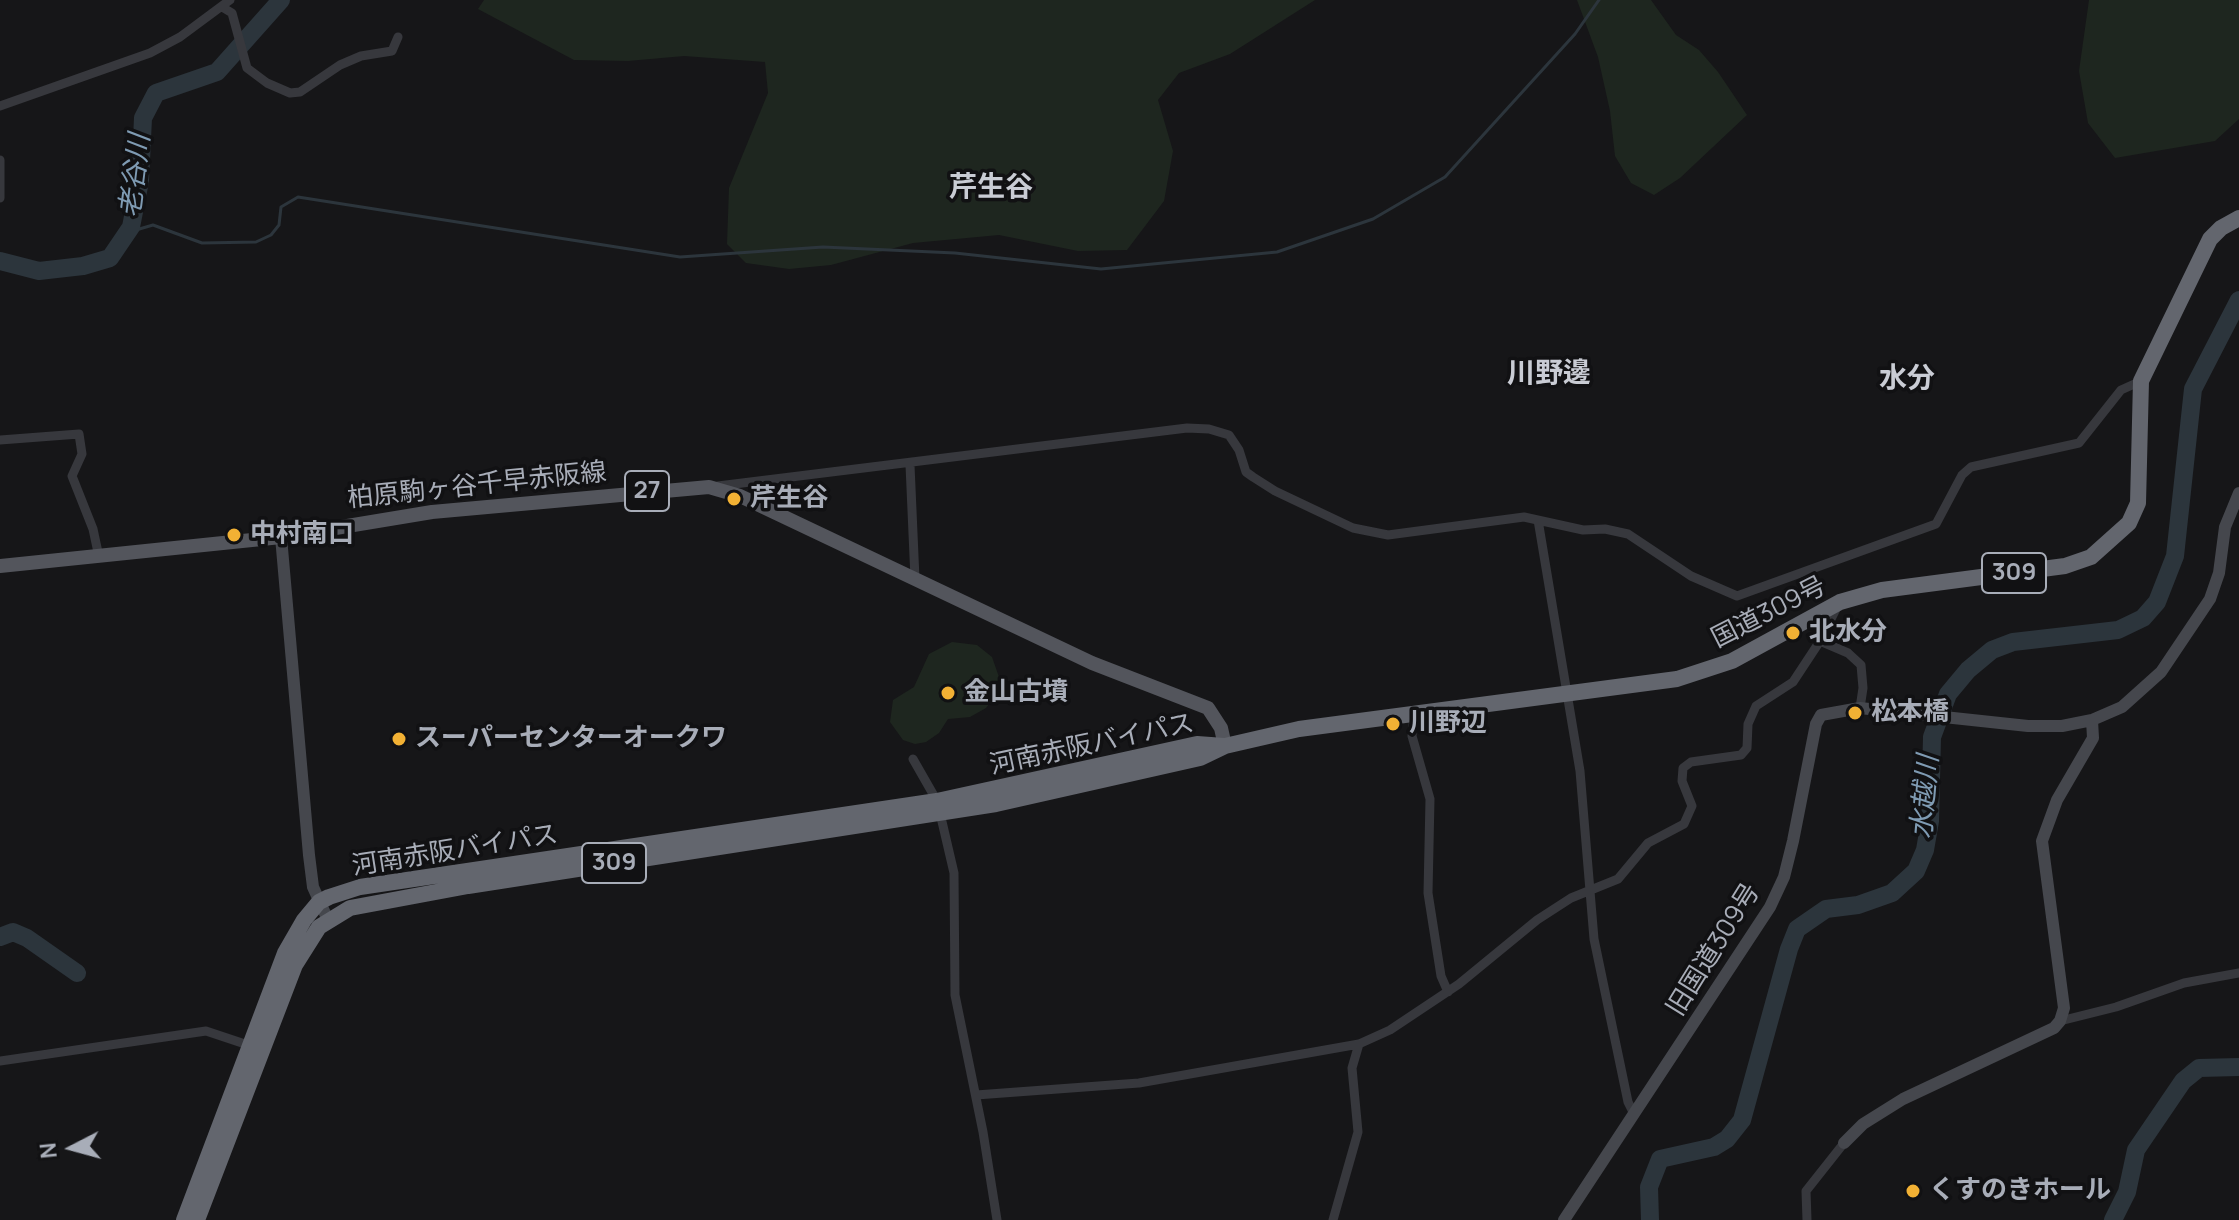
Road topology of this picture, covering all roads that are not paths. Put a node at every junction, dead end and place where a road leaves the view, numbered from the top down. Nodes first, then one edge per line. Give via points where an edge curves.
1 (226, 3) edge
2 (398, 37) dead end
3 (0, 106) edge
4 (0, 160) edge
5 (0, 198) edge
6 (2239, 218) edge
7 (2141, 381) junction
8 (0, 440) edge
9 (910, 465) junction
10 (709, 487) junction
11 (2239, 493) edge
12 (1538, 520) junction
13 (281, 537) junction
14 (99, 557) junction
15 (0, 566) edge
16 (915, 579) junction
17 (1840, 602) junction
18 (1820, 641) junction
19 (1567, 695) junction
20 (1860, 708) junction
21 (1414, 716) junction
22 (2092, 720) junction
23 (1225, 746) junction
24 (913, 759) dead end
25 (938, 807) junction
26 (1590, 893) junction
27 (319, 902) junction
28 (328, 920) junction
29 (2239, 973) edge
30 (1448, 992) junction
31 (2060, 1021) junction
32 (1359, 1044) junction
33 (251, 1046) junction
34 (0, 1061) edge
35 (976, 1095) junction
36 (1634, 1114) junction
37 (1844, 1143) joint
38 (184, 1220) edge
39 (197, 1220) edge
40 (997, 1220) edge
41 (1333, 1220) edge
42 (1564, 1220) edge
43 (1807, 1220) edge

1 - 2 street via 247,68 290,93 351,60 392,51
1 - 3 street via 150,53
4 - 5 street
6 - 7 highway, 国道309号 / 309 via 2210,239
7 - 12 street via 2121,390 2079,443 1971,467 1936,524 1737,596 1691,576 1628,534
7 - 17 highway, 国道309号 / 309 via 2138,503 2129,523 2091,557 2065,566 1882,590
8 - 14 street via 79,434 82,454 72,476
9 - 10 street
9 - 12 street via 1209,429 1229,435 1253,477 1353,528 1388,535 1524,517
9 - 16 street
10 - 13 main road, 柏原駒ヶ谷千早赤阪線 / 27 via 432,512
10 - 16 main road, 柏原駒ヶ谷千早赤阪線 / 27 via 740,496
11 - 22 street via 2225,527 2219,573 2192,628 2140,693
12 - 19 street
13 - 14 main road, 柏原駒ヶ谷千早赤阪線 / 27
13 - 27 street via 309,855
14 - 15 main road, 柏原駒ヶ谷千早赤阪線 / 27
16 - 23 main road, 柏原駒ヶ谷千早赤阪線 / 27 via 1092,663 1208,708
17 - 18 street
17 - 19 highway, 国道309号 / 309 via 1705,672
18 - 20 street via 1861,665
18 - 26 street via 1793,682 1756,706 1741,755 1691,762 1683,768 1692,806 1684,824 1648,843 1618,879
19 - 21 highway, 国道309号 / 309
19 - 26 street via 1580,771
20 - 22 street, 旧国道309号 via 2028,726
20 - 36 street, 旧国道309号 via 1829,711 1816,724 1793,841 1770,907
21 - 23 highway, 国道309号 / 309 via 1299,729
21 - 30 street via 1412,736 1430,799 1428,893
22 - 31 street via 2093,738 2057,800 2042,841 2064,1008
23 - 25 highway, 河南赤阪バイパス / 309 via 1197,744
24 - 25 street
25 - 27 highway, 河南赤阪バイパス / 309 via 360,887
25 - 28 highway, 河南赤阪バイパス / 309 via 362,904
25 - 35 street via 954,873 955,995
26 - 30 street via 1571,898 1537,920
26 - 36 street via 1605,996
27 - 28 street
27 - 33 highway via 285,953
28 - 39 highway, 河南赤阪バイパス / 309 via 309,939 295,965
29 - 31 street via 2184,983
30 - 32 street via 1415,1016
31 - 37 street via 1903,1099
32 - 35 street via 1139,1083
32 - 41 street via 1352,1068 1358,1132
33 - 34 street via 206,1031
33 - 38 highway
35 - 40 street
36 - 42 street, 旧国道309号
37 - 43 street via 1806,1191

